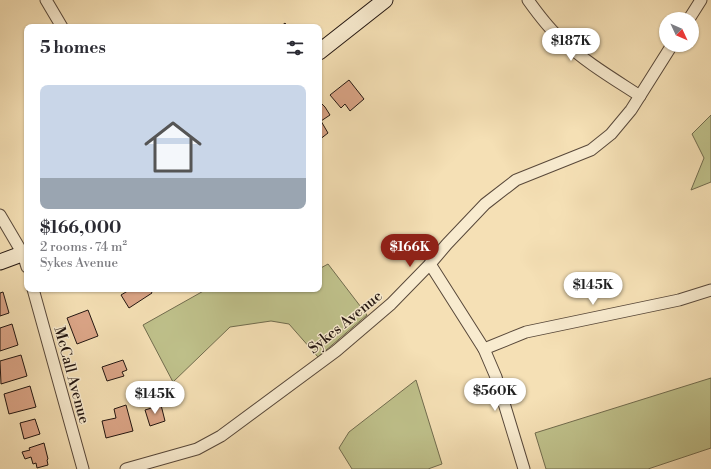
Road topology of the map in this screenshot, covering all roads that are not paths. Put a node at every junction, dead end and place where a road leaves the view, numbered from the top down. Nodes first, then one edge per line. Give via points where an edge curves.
1 (46, 0) edge
2 (385, 0) edge
3 (528, 0) edge
4 (701, 0) edge
5 (693, 12) edge
6 (60, 24) edge
7 (322, 50) edge
8 (668, 52) edge
9 (640, 96) junction
10 (0, 215) edge
11 (24, 255) edge
12 (24, 258) edge
13 (0, 262) edge
14 (430, 264) junction
15 (711, 290) edge
16 (34, 292) edge
17 (484, 349) junction
18 (83, 469) edge
19 (126, 469) edge
20 (524, 469) edge

1 - 6 street
2 - 7 street
3 - 9 street via 562,40
4 - 5 street
8 - 9 street, Sykes Avenue
9 - 14 street, Sykes Avenue via 611,134 591,150 516,180 485,204
10 - 11 street
12 - 13 street
14 - 17 street
14 - 19 street, Sykes Avenue via 392,304 336,351 221,436 197,449
15 - 17 street via 679,300 526,332
16 - 18 street, McCall Avenue
17 - 20 street via 496,377

